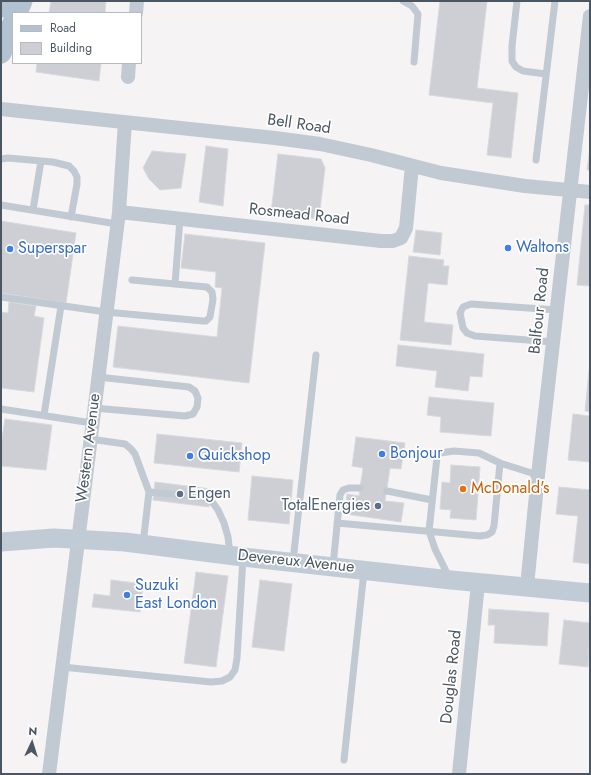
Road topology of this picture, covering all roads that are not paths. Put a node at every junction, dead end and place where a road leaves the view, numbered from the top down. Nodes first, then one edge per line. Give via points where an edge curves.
1 (4, 1) edge
2 (22, 1) edge
3 (137, 1) edge
4 (403, 1) edge
5 (517, 1) edge
6 (555, 1) edge
7 (1, 7) edge
8 (17, 12) edge
9 (136, 12) edge
10 (590, 16) edge
11 (12, 25) edge
12 (1, 53) edge
13 (414, 62) dead end
14 (129, 64) edge
15 (546, 74) junction
16 (128, 77) dead end
17 (1, 108) edge
18 (125, 122) junction
19 (1, 159) edge
20 (536, 160) dead end
21 (41, 161) junction
22 (412, 166) junction
23 (571, 190) junction
24 (590, 192) edge
25 (1, 205) edge
26 (33, 210) junction
27 (71, 217) junction
28 (118, 218) junction
29 (180, 219) junction
30 (132, 280) dead end
31 (175, 284) junction
32 (1, 297) edge
33 (61, 306) junction
34 (557, 310) junction
35 (106, 312) junction
36 (554, 342) junction
37 (316, 355) dead end
38 (98, 377) junction
39 (94, 408) junction
40 (1, 409) edge
41 (44, 415) junction
42 (92, 422) junction
43 (90, 439) junction
44 (500, 463) junction
45 (538, 475) junction
46 (360, 488) dead end
47 (387, 491) dead end
48 (149, 492) junction
49 (432, 500) junction
50 (337, 523) junction
51 (428, 530) junction
52 (78, 539) junction
53 (1, 542) edge
54 (143, 544) junction
55 (237, 556) junction
56 (293, 562) junction
57 (333, 566) junction
58 (364, 569) junction
59 (451, 580) junction
60 (478, 583) junction
61 (527, 586) junction
62 (590, 593) edge
63 (62, 667) junction
64 (344, 760) dead end
65 (49, 774) edge
66 (459, 774) edge

1 - 7 main road
2 - 8 main road
3 - 9 street
4 - 13 lane via 412,6 418,14
5 - 15 lane via 512,61 516,67
6 - 15 lane
10 - 23 street, Balfour Road
11 - 12 main road
14 - 16 street
15 - 20 lane
17 - 18 street, Bell Road
18 - 22 street, Bell Road via 320,144
18 - 28 street, Western Avenue
19 - 21 lane
21 - 26 lane
21 - 27 lane via 62,163 74,170 77,184
22 - 23 street, Bell Road via 476,179
22 - 29 street, Rosmead Road via 406,228 401,238 393,241
23 - 24 street, Bell Road
23 - 34 street, Balfour Road
25 - 26 lane
26 - 27 lane
27 - 28 lane
28 - 29 street, Rosmead Road
28 - 35 street, Western Avenue
29 - 31 lane
30 - 31 lane
31 - 35 lane via 210,289 213,299 208,319 203,322
32 - 33 lane
33 - 35 lane
33 - 41 lane
34 - 36 street, Balfour Road
34 - 36 lane via 471,304 463,307 460,313 463,328 475,336
35 - 38 street, Western Avenue
36 - 45 street, Balfour Road
37 - 56 lane
38 - 39 street, Western Avenue
38 - 39 lane via 189,387 195,391 198,398 197,407 193,414 185,416
39 - 42 street, Western Avenue
40 - 41 lane
41 - 42 lane
42 - 43 street, Western Avenue
43 - 48 lane via 125,444 131,449 140,464
43 - 52 street, Western Avenue
44 - 45 lane
44 - 49 lane via 479,453 440,453 437,457
44 - 51 lane via 492,532 480,536
45 - 61 street, Balfour Road
46 - 50 lane via 343,490 340,495
47 - 49 lane
48 - 54 lane
48 - 55 lane via 202,497 213,503
49 - 51 lane
50 - 51 lane
50 - 57 lane
51 - 59 lane via 434,549
52 - 53 main road, Devereux Avenue via 36,538
52 - 54 main road, Devereux Avenue
52 - 63 street, Western Avenue
54 - 55 main road, Devereux Avenue
55 - 56 main road, Devereux Avenue
55 - 63 lane via 237,658 235,670 230,676 222,681 211,682
56 - 57 main road, Devereux Avenue
57 - 58 main road, Devereux Avenue
58 - 59 main road, Devereux Avenue
58 - 64 lane
59 - 60 main road, Devereux Avenue
60 - 61 main road, Devereux Avenue
60 - 66 street, Douglas Road
61 - 62 main road, Devereux Avenue
63 - 65 street, Western Avenue

